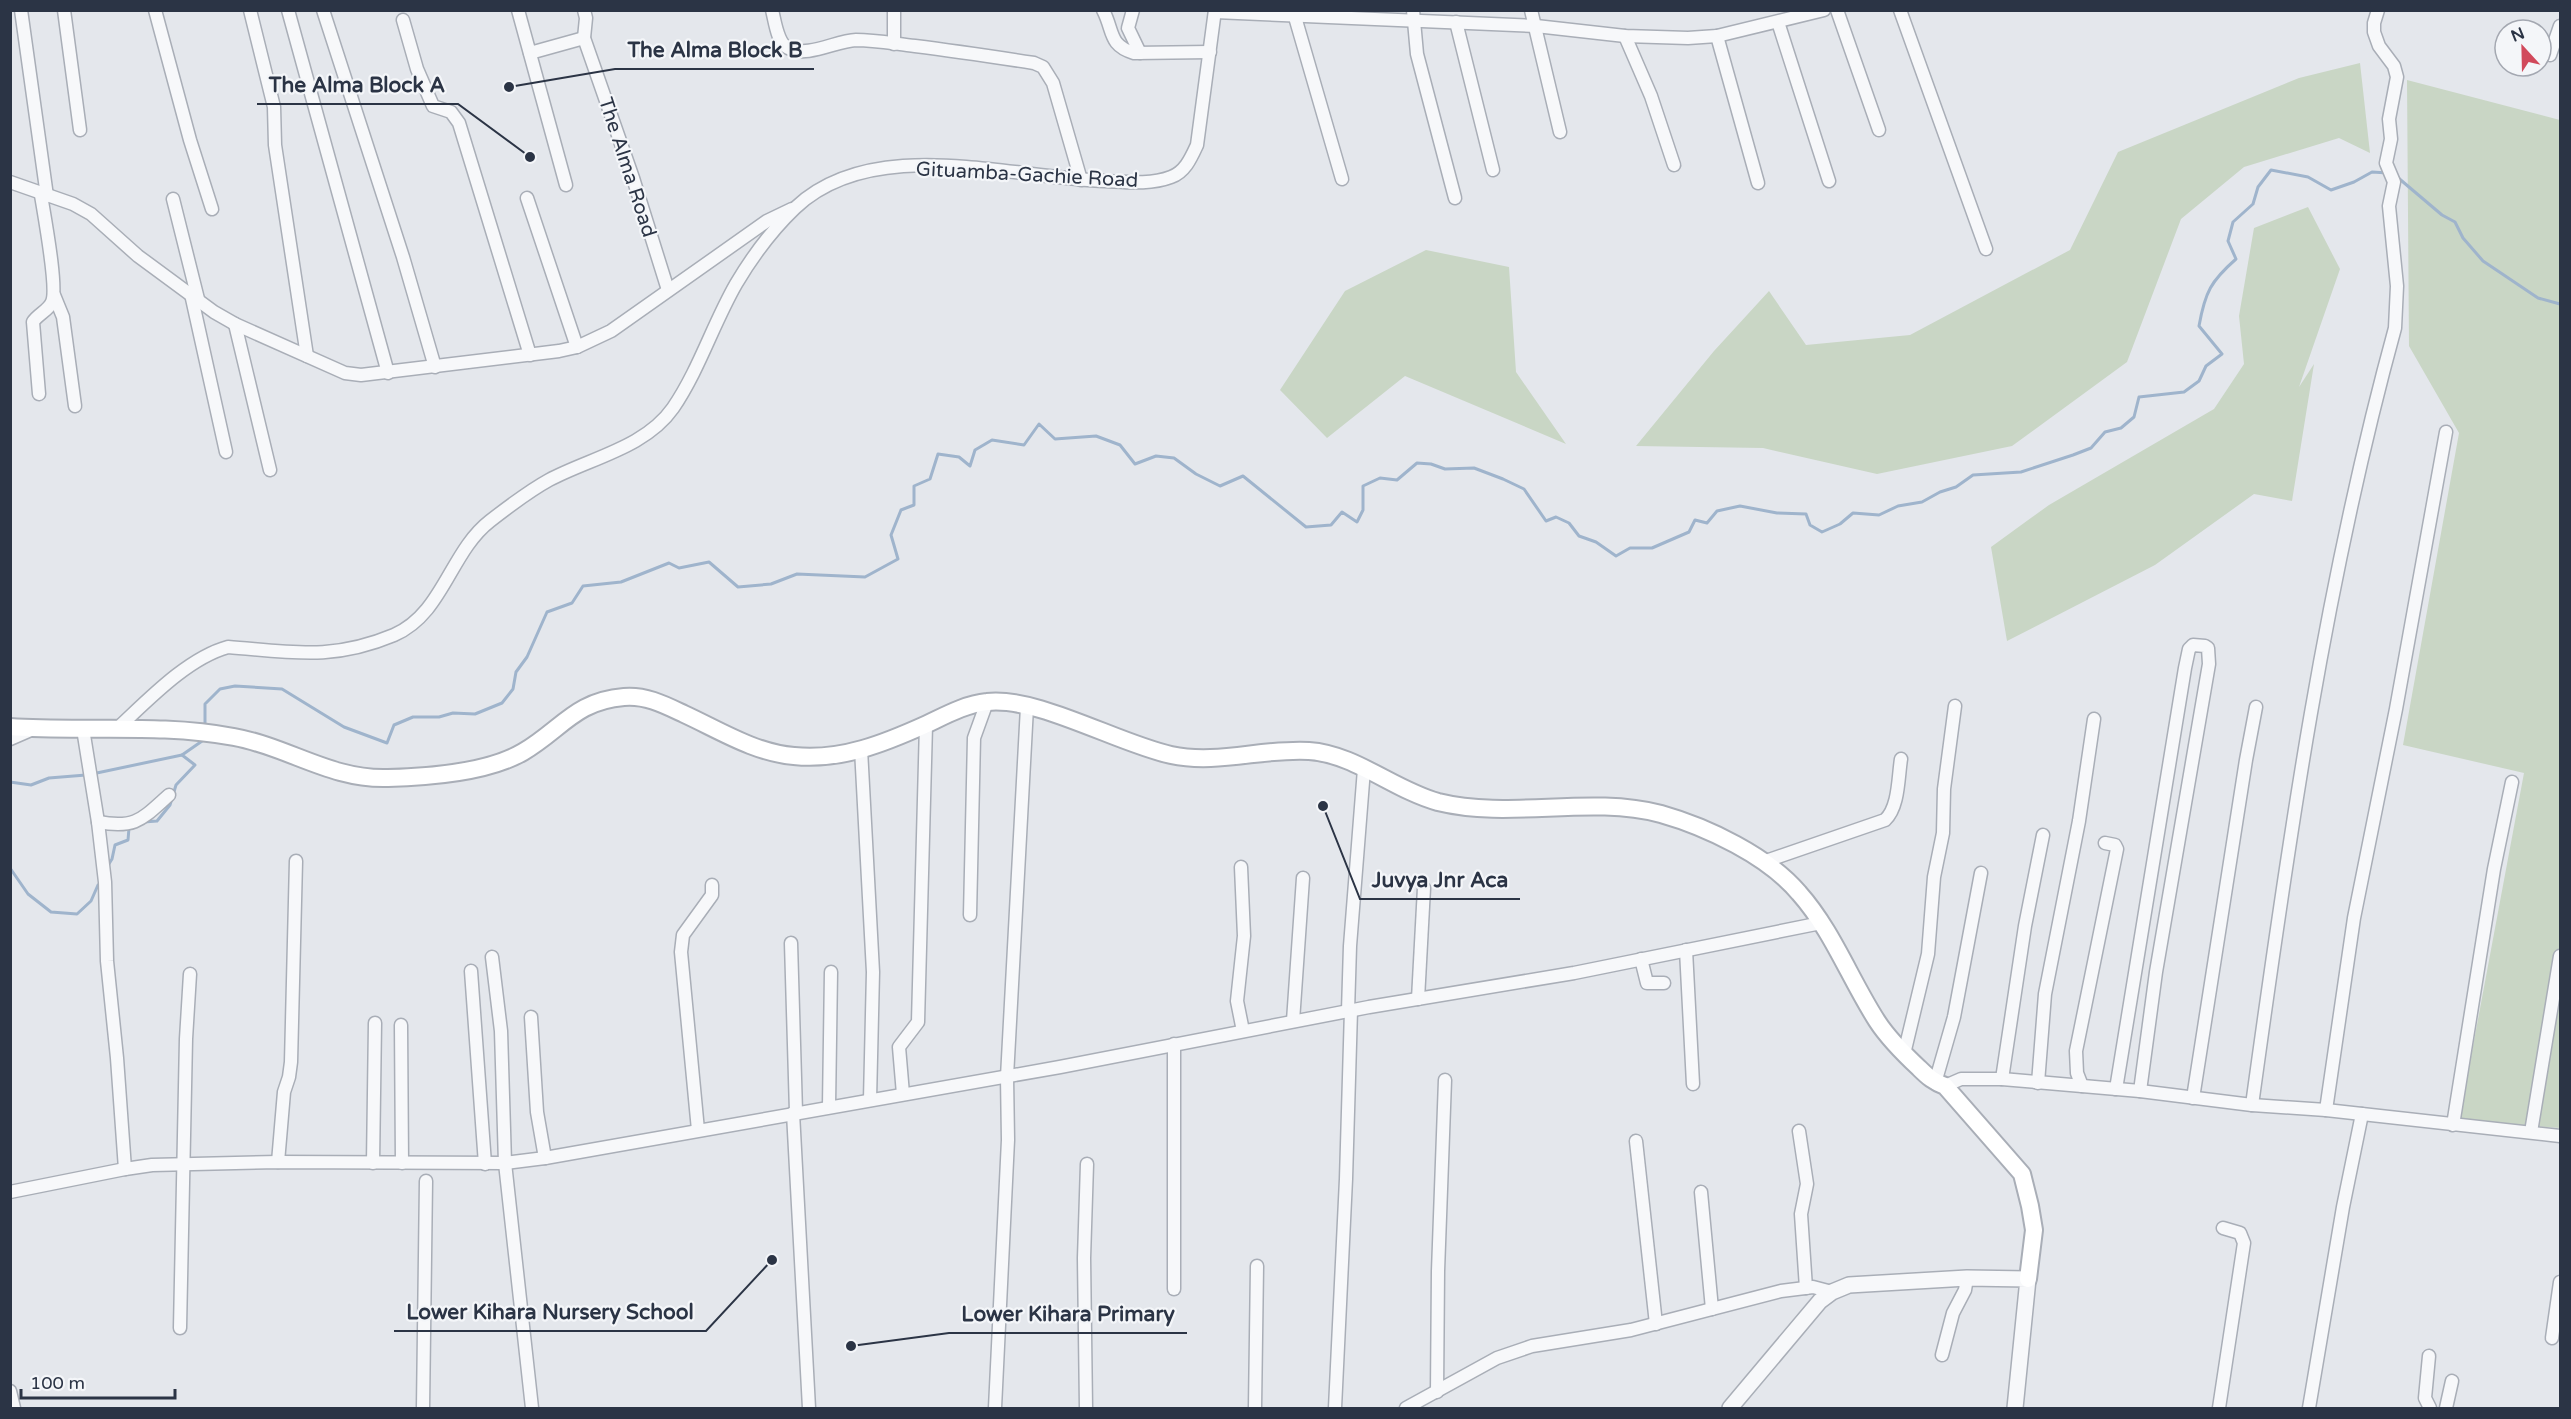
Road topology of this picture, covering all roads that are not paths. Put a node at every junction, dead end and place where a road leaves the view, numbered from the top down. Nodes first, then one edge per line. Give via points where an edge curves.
1 (21, 10) edge
2 (64, 10) edge
3 (155, 10) edge
4 (250, 10) edge
5 (288, 10) edge
6 (323, 10) edge
7 (518, 10) edge
8 (584, 10) edge
9 (772, 10) edge
10 (894, 10) edge
11 (1103, 10) edge
12 (1133, 10) edge
13 (1482, 10) edge
14 (1531, 10) edge
15 (1824, 10) edge
16 (1837, 10) edge
17 (1900, 10) edge
18 (2378, 10) edge
19 (1215, 11) edge
20 (1338, 14) edge
21 (1366, 14) edge
22 (1413, 15) edge
23 (1294, 17) junction
24 (403, 20) dead end
25 (1456, 22) junction
26 (1778, 22) junction
27 (1485, 24) junction
28 (1536, 26) junction
29 (2560, 26) edge
30 (1626, 36) junction
31 (1717, 36) junction
32 (584, 38) junction
33 (894, 44) junction
34 (2553, 46) edge
35 (1210, 52) junction
36 (1140, 53) junction
37 (530, 54) junction
38 (80, 130) dead end
39 (1879, 130) dead end
40 (1560, 132) dead end
41 (1674, 165) dead end
42 (1493, 170) dead end
43 (1342, 179) dead end
44 (1081, 180) junction
45 (1829, 181) dead end
46 (10, 183) edge
47 (1758, 183) dead end
48 (566, 185) dead end
49 (44, 195) junction
50 (527, 198) dead end
51 (1455, 198) dead end
52 (173, 199) dead end
53 (796, 207) junction
54 (212, 209) dead end
55 (1986, 249) dead end
56 (668, 290) junction
57 (54, 295) junction
58 (195, 297) junction
59 (235, 324) junction
60 (577, 347) junction
61 (530, 355) junction
62 (308, 356) junction
63 (435, 367) junction
64 (388, 373) junction
65 (39, 394) dead end
66 (75, 406) dead end
67 (2446, 432) dead end
68 (226, 452) dead end
69 (270, 470) dead end
70 (987, 702) junction
71 (1955, 706) dead end
72 (1027, 707) junction
73 (2256, 707) dead end
74 (2094, 720) dead end
75 (926, 725) junction
76 (10, 727) edge
77 (119, 727) junction
78 (34, 728) junction
79 (83, 729) junction
80 (10, 739) edge
81 (861, 749) junction
82 (1901, 759) dead end
83 (1364, 770) junction
84 (2512, 782) dead end
85 (169, 795) dead end
86 (98, 822) junction
87 (2043, 835) dead end
88 (2105, 843) dead end
89 (296, 861) dead end
90 (1763, 862) junction
91 (1241, 867) dead end
92 (1981, 873) dead end
93 (1303, 878) dead end
94 (712, 885) dead end
95 (1424, 888) dead end
96 (970, 915) dead end
97 (1821, 923) junction
98 (790, 943) dead end
99 (1686, 950) junction
100 (2560, 956) edge
101 (492, 957) dead end
102 (1641, 959) junction
103 (471, 971) dead end
104 (831, 972) dead end
105 (190, 974) dead end
106 (1664, 982) dead end
107 (1418, 999) junction
108 (1349, 1011) junction
109 (531, 1017) dead end
110 (1293, 1021) junction
111 (375, 1023) dead end
112 (400, 1025) dead end
113 (1243, 1031) junction
114 (1174, 1044) junction
115 (1904, 1054) junction
116 (1007, 1077) junction
117 (2002, 1079) junction
118 (1445, 1080) dead end
119 (2038, 1083) junction
120 (1693, 1084) dead end
121 (1940, 1084) junction
122 (2082, 1086) junction
123 (2116, 1089) junction
124 (2140, 1091) junction
125 (903, 1094) junction
126 (2193, 1098) junction
127 (870, 1100) junction
128 (2252, 1105) junction
129 (829, 1107) junction
130 (2326, 1110) junction
131 (794, 1112) junction
132 (2362, 1114) junction
133 (2453, 1125) junction
134 (698, 1130) junction
135 (1799, 1131) dead end
136 (2531, 1132) junction
137 (2560, 1136) edge
138 (1636, 1141) dead end
139 (545, 1158) junction
140 (278, 1162) junction
141 (373, 1163) junction
142 (402, 1163) junction
143 (506, 1163) junction
144 (184, 1164) junction
145 (485, 1164) junction
146 (1086, 1164) dead end
147 (125, 1169) junction
148 (426, 1181) dead end
149 (10, 1192) edge
150 (1701, 1192) dead end
151 (2223, 1228) dead end
152 (1257, 1266) dead end
153 (1967, 1278) junction
154 (2028, 1279) junction
155 (2560, 1282) edge
156 (1806, 1288) junction
157 (1174, 1289) dead end
158 (1832, 1292) junction
159 (1712, 1309) junction
160 (1656, 1324) junction
161 (180, 1328) dead end
162 (2553, 1338) dead end
163 (1942, 1355) dead end
164 (2428, 1356) dead end
165 (2452, 1381) dead end
166 (10, 1391) edge
167 (1437, 1392) junction
168 (14, 1408) edge
169 (423, 1408) edge
170 (532, 1408) edge
171 (809, 1408) edge
172 (995, 1408) edge
173 (1086, 1408) edge
174 (1255, 1408) edge
175 (1335, 1408) edge
176 (1406, 1408) edge
177 (1730, 1408) edge
178 (2015, 1408) edge
179 (2219, 1408) edge
180 (2310, 1408) edge
181 (2430, 1408) edge
182 (2446, 1408) edge

1 - 49 street
2 - 38 street
3 - 54 street
4 - 62 street via 274,107 275,146
5 - 64 street
6 - 63 street
7 - 37 street
8 - 32 street, The Alma Road
9 - 33 street via 781,39 790,49 819,48 854,40
10 - 33 street
11 - 36 street via 1118,46
12 - 36 street via 1128,28
13 - 27 street
14 - 28 street
15 - 26 street
16 - 39 street
17 - 55 street
18 - 128 street via 2374,32 2397,77 2386,164 2394,182 2389,206 2397,286 2395,328 2341,547 2321,653 2287,850
19 - 23 street
19 - 35 street, Gituamba-Gachie Road
20 - 21 street
20 - 23 street
21 - 22 street
22 - 25 street
22 - 51 street via 1417,54
23 - 43 street
24 - 61 street via 433,106 451,112 459,123
25 - 27 street
25 - 42 street
26 - 31 street
26 - 45 street
27 - 28 street
28 - 30 street
28 - 40 street
29 - 34 street
30 - 31 street
30 - 41 street
31 - 47 street
32 - 37 street
32 - 56 street, The Alma Road
33 - 44 street via 974,53 1042,67 1053,83
35 - 36 street
35 - 44 street, Gituamba-Gachie Road via 1197,145 1182,169 1173,176 1153,181
37 - 48 street
44 - 53 street, Gituamba-Gachie Road via 934,165 882,169 846,177
46 - 49 street
49 - 57 street
49 - 58 street via 92,214 138,256
50 - 60 street
52 - 58 street
53 - 56 street via 767,221
53 - 77 street, Gituamba-Gachie Road via 736,284 685,387 657,427 548,480 486,523 421,617 397,634 337,653 315,655 228,648 216,651 147,700
56 - 60 street via 611,331
57 - 65 street via 33,322
57 - 66 street via 63,317
58 - 59 street
58 - 68 street
59 - 62 street
59 - 69 street
60 - 61 street
61 - 63 street
62 - 64 street via 345,373
63 - 64 street
67 - 130 street via 2354,918
70 - 72 main road
70 - 75 main road via 954,711
70 - 96 street via 974,738
71 - 115 street via 1928,954
72 - 83 main road via 1170,755 1199,759 1284,750 1317,751
72 - 116 street
73 - 126 street
74 - 119 street via 2079,821 2045,994
75 - 81 main road
75 - 125 street via 918,1022 899,1047
76 - 78 main road
77 - 79 main road
77 - 81 main road via 205,733 268,745 348,776 386,778 490,766 549,735 577,710 601,700 632,696 657,701 761,750 794,756 838,755
78 - 79 main road
78 - 80 street
79 - 86 street
81 - 127 street via 873,972
82 - 90 street via 1892,814 1885,820
83 - 90 main road via 1436,801 1483,809 1615,808 1658,813 1696,826
83 - 108 street via 1350,946
84 - 133 street
85 - 86 street via 129,825
86 - 147 street
87 - 117 street
88 - 122 street via 2117,849 2076,1052
89 - 140 street via 291,1062 284,1092
90 - 97 main road via 1799,893
91 - 113 street via 1244,936 1237,1001
92 - 121 street
93 - 110 street
94 - 134 street via 712,896 683,935 681,952
95 - 107 street
97 - 99 street
97 - 115 main road via 1879,1024
98 - 131 street
99 - 102 street
99 - 120 street
100 - 136 street
101 - 143 street via 501,1031
102 - 106 street via 1647,983
102 - 107 street
103 - 145 street
104 - 129 street
105 - 144 street
107 - 108 street
108 - 110 street
108 - 175 street
109 - 139 street via 537,1113
110 - 113 street
111 - 141 street
112 - 142 street
113 - 114 street
114 - 116 street
114 - 157 street
115 - 121 main road
116 - 125 street
116 - 172 street via 1008,1140
117 - 119 street
117 - 121 street via 1961,1079
118 - 167 street
119 - 122 street
121 - 154 main road via 2022,1174 2034,1230
122 - 123 street
123 - 124 street
123 - 124 street via 2185,668 2189,649 2198,644 2208,648 2209,664 2157,962
124 - 126 street
125 - 127 street
126 - 128 street
127 - 129 street
128 - 130 street
129 - 131 street
130 - 132 street
131 - 134 street
131 - 171 street
132 - 133 street
132 - 180 street
133 - 136 street
134 - 139 street
135 - 156 street via 1807,1184 1801,1214
136 - 137 street
138 - 160 street
139 - 143 street
140 - 141 street
140 - 144 street
141 - 142 street
142 - 145 street
143 - 145 street
143 - 170 street
144 - 147 street
144 - 161 street
146 - 173 street
147 - 149 street
148 - 169 street
150 - 159 street
151 - 179 street via 2240,1233 2244,1243
152 - 174 street
153 - 154 street
153 - 158 street via 1849,1285
153 - 163 street
154 - 178 street
155 - 162 street
156 - 158 street
156 - 159 street
158 - 177 street via 1820,1301
159 - 160 street
160 - 167 street via 1532,1346 1497,1358
164 - 181 street via 2425,1398
165 - 182 street
166 - 168 street
167 - 176 street

